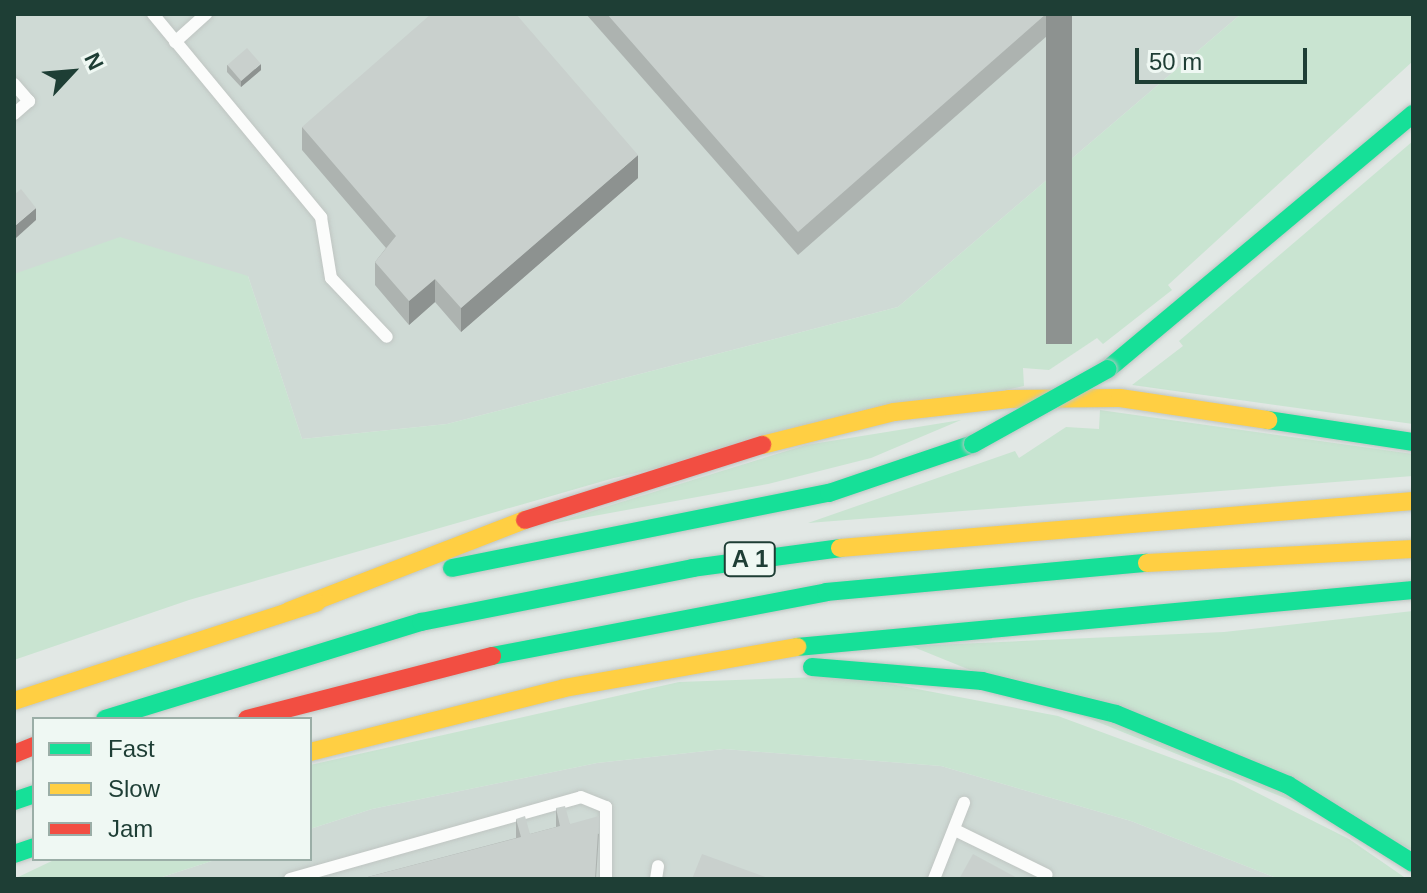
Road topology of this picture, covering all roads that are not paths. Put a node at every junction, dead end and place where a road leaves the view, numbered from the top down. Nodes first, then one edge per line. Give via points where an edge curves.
1 (153, 14) edge
2 (206, 14) edge
3 (175, 42) junction
4 (14, 84) edge
5 (1413, 89) edge
6 (14, 114) edge
7 (1413, 114) edge
8 (1302, 207) junction
9 (387, 337) dead end
10 (1413, 442) edge
11 (1413, 501) edge
12 (1413, 551) edge
13 (1212, 582) dead end
14 (1413, 590) edge
15 (1159, 591) dead end
16 (289, 611) junction
17 (1011, 622) junction
18 (669, 668) junction
19 (14, 701) edge
20 (112, 717) edge
21 (255, 717) edge
22 (312, 752) edge
23 (964, 803) dead end
24 (955, 830) junction
25 (1413, 863) edge
26 (1047, 875) dead end
27 (290, 879) edge
28 (606, 879) edge
29 (934, 879) edge

1 - 3 lane
2 - 3 lane
3 - 9 lane via 321,217 331,278
4 - 6 lane via 29,101
5 - 8 highway
7 - 8 highway
8 - 16 highway, bridge via 1108,369 973,444 829,493 431,572
10 - 16 highway via 1120,398 918,409 795,435 540,514
11 - 20 highway, A 1 via 942,534 693,568 421,622
12 - 13 highway
12 - 21 highway, A 1 via 1175,560 826,592 564,637
14 - 17 highway
15 - 17 highway
16 - 19 highway
17 - 18 highway
18 - 22 highway
18 - 25 highway via 902,671 1073,701 1259,771
23 - 24 lane
24 - 26 lane
24 - 29 lane
27 - 28 lane via 581,797 606,807

